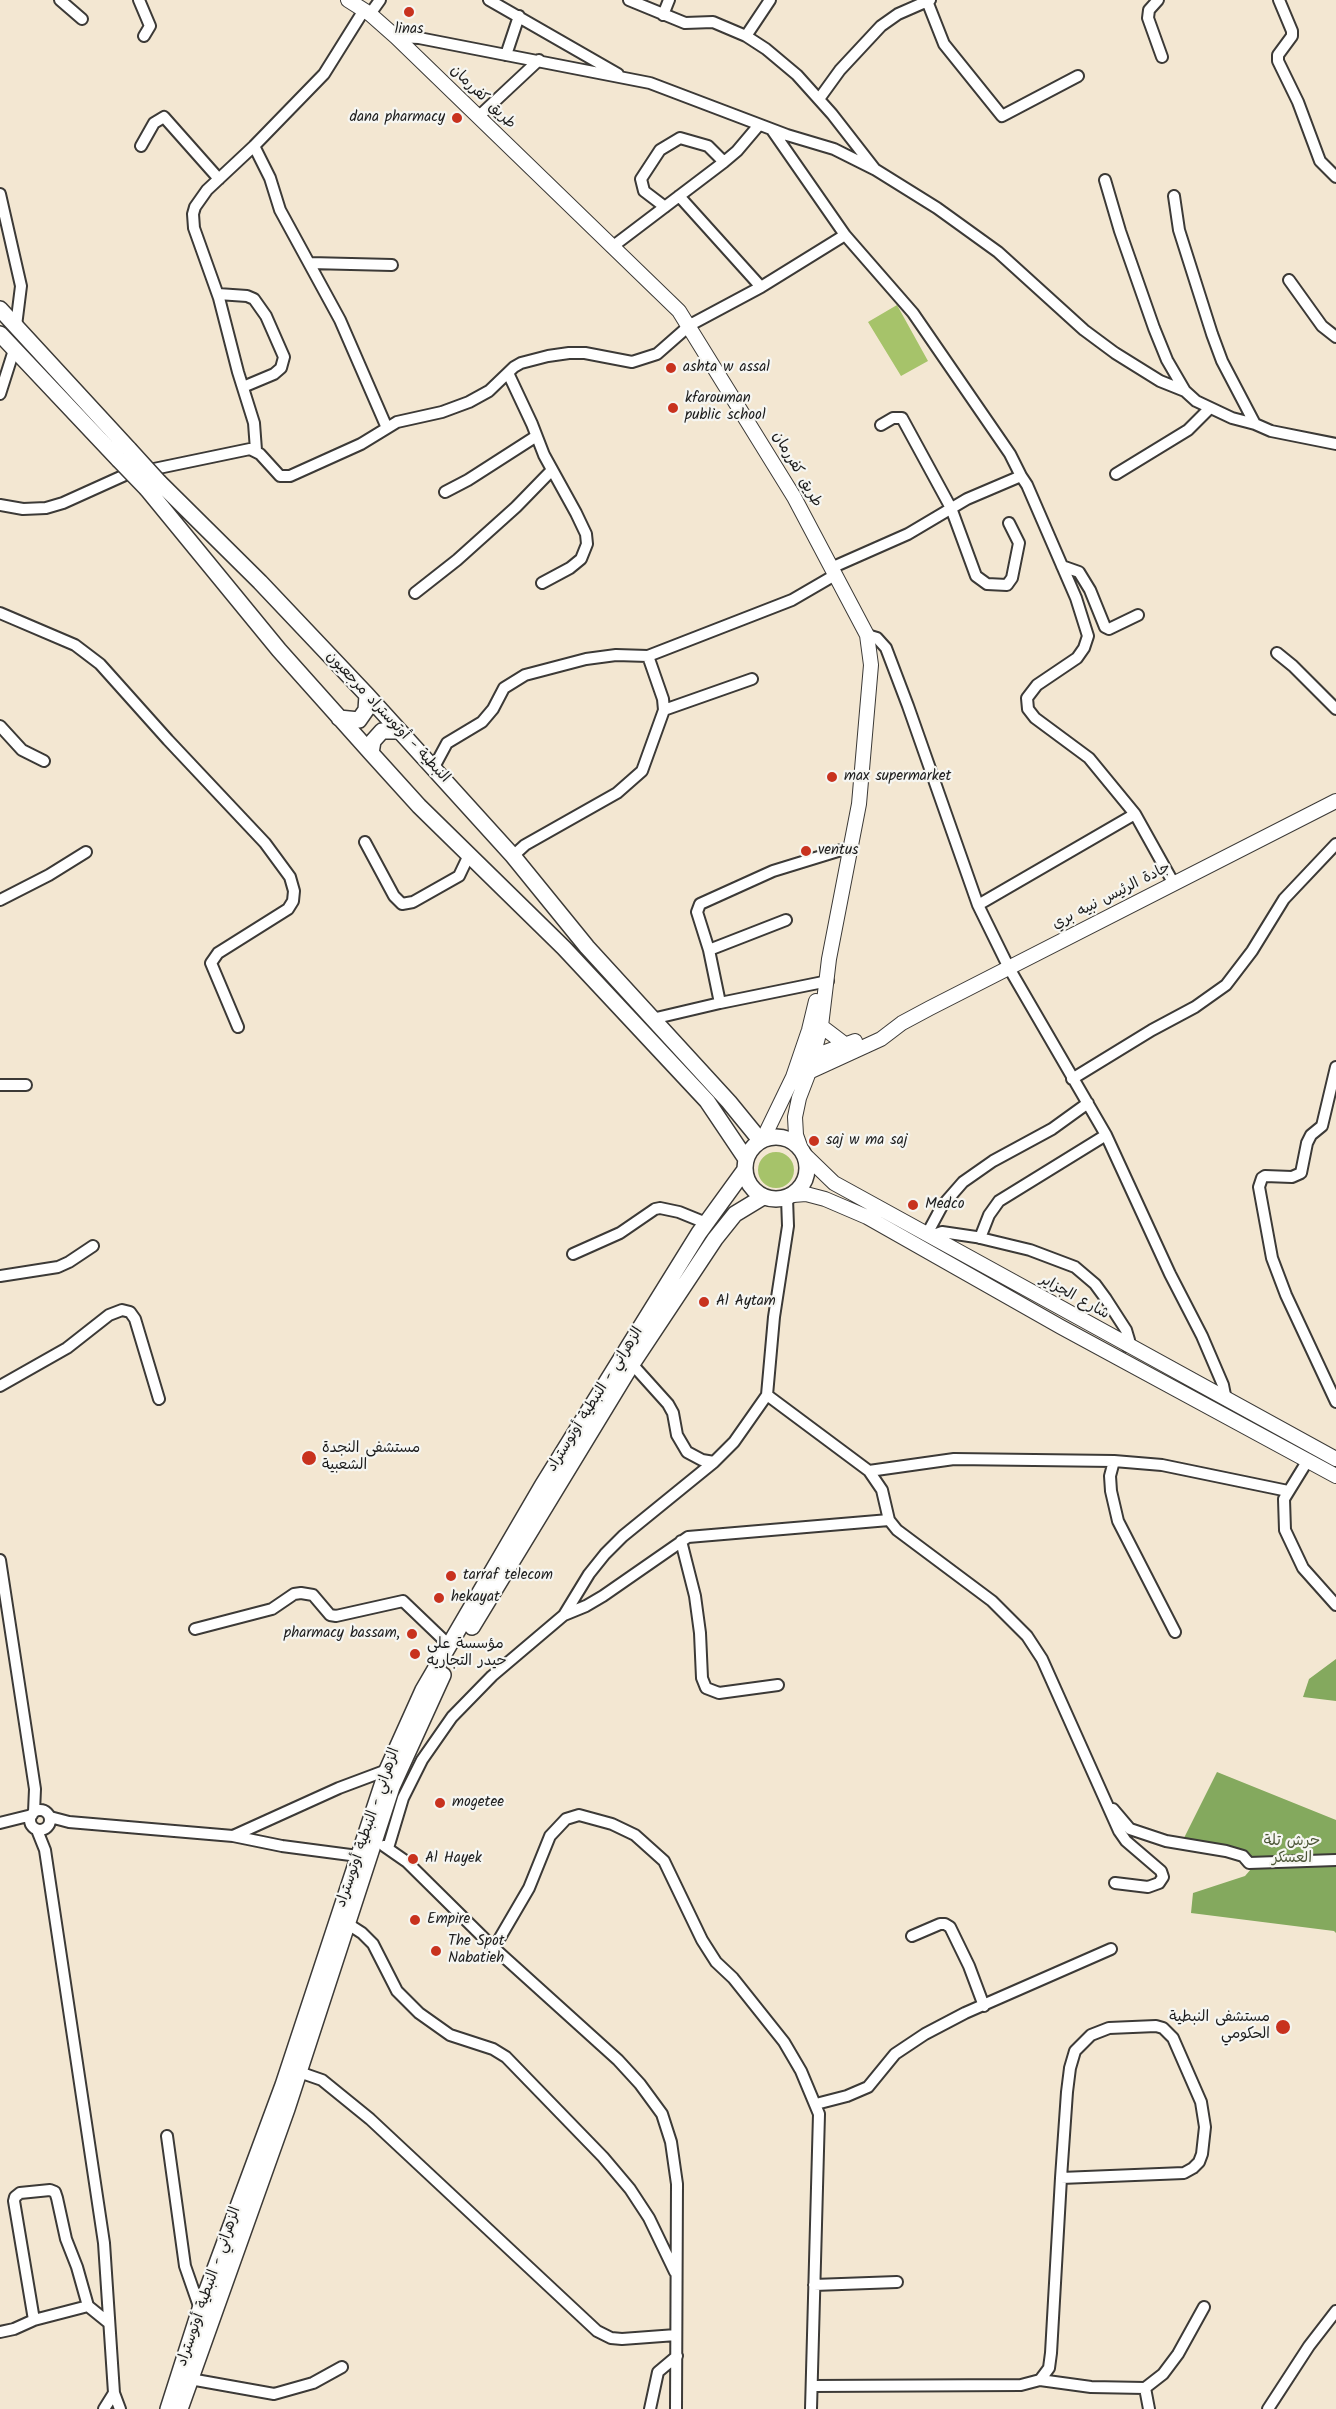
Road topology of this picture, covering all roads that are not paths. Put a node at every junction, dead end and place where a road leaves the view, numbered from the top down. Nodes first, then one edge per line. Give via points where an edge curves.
1 (60, 0) edge
2 (139, 0) edge
3 (348, 0) edge
4 (380, 0) edge
5 (489, 0) edge
6 (629, 0) edge
7 (669, 0) edge
8 (770, 0) edge
9 (1158, 0) edge
10 (1279, 0) edge
11 (929, 1) edge
12 (367, 12) junction
13 (663, 15) junction
14 (519, 16) junction
15 (82, 19) dead end
16 (144, 36) dead end
17 (746, 36) junction
18 (396, 37) junction
19 (506, 55) junction
20 (1162, 57) dead end
21 (538, 60) junction
22 (1078, 76) dead end
23 (626, 79) junction
24 (819, 99) junction
25 (478, 117) junction
26 (759, 124) junction
27 (772, 130) junction
28 (141, 146) dead end
29 (254, 146) junction
30 (724, 162) junction
31 (876, 170) junction
32 (1336, 177) edge
33 (219, 179) junction
34 (1105, 180) dead end
35 (0, 194) edge
36 (679, 196) junction
37 (1174, 196) dead end
38 (665, 207) junction
39 (845, 235) junction
40 (612, 247) junction
41 (310, 263) junction
42 (392, 265) dead end
43 (1289, 280) dead end
44 (761, 287) junction
45 (218, 294) junction
46 (0, 309) edge
47 (690, 325) junction
48 (16, 327) junction
49 (0, 334) edge
50 (1336, 337) edge
51 (14, 350) junction
52 (508, 373) junction
53 (243, 387) junction
54 (1185, 391) junction
55 (0, 394) edge
56 (1209, 409) junction
57 (1255, 424) junction
58 (881, 425) dead end
59 (387, 428) junction
60 (535, 437) junction
61 (1336, 444) edge
62 (256, 450) junction
63 (124, 455) junction
64 (552, 470) junction
65 (1116, 474) dead end
66 (1021, 476) junction
67 (153, 485) junction
68 (445, 492) dead end
69 (0, 505) edge
70 (951, 508) junction
71 (1009, 524) dead end
72 (1062, 566) junction
73 (833, 572) junction
74 (542, 583) dead end
75 (415, 593) dead end
76 (0, 614) edge
77 (1138, 615) dead end
78 (867, 635) junction
79 (1276, 654) dead end
80 (648, 656) junction
81 (752, 679) dead end
82 (367, 695) junction
83 (1336, 709) edge
84 (664, 710) junction
85 (339, 718) junction
86 (0, 726) edge
87 (399, 731) junction
88 (371, 753) junction
89 (44, 761) dead end
90 (433, 769) junction
91 (1336, 801) edge
92 (1135, 814) junction
93 (365, 842) dead end
94 (1336, 844) edge
95 (851, 847) junction
96 (86, 852) dead end
97 (469, 855) junction
98 (513, 856) junction
99 (1174, 884) junction
100 (0, 900) edge
101 (978, 905) junction
102 (786, 920) dead end
103 (709, 950) junction
104 (1009, 968) junction
105 (824, 981) junction
106 (720, 1003) junction
107 (652, 1019) junction
108 (902, 1023) junction
109 (821, 1026) junction
110 (238, 1027) dead end
111 (846, 1045) junction
112 (813, 1058) junction
113 (797, 1062) junction
114 (1336, 1067) edge
115 (809, 1072) junction
116 (793, 1077) junction
117 (1072, 1079) junction
118 (0, 1085) edge
119 (26, 1085) dead end
120 (1088, 1103) junction
121 (1106, 1135) junction
122 (762, 1140) junction
123 (803, 1151) junction
124 (745, 1165) junction
125 (763, 1197) junction
126 (790, 1197) junction
127 (706, 1222) junction
128 (929, 1235) junction
129 (980, 1238) junction
130 (93, 1246) dead end
131 (573, 1254) dead end
132 (0, 1276) edge
133 (1127, 1346) junction
134 (632, 1364) junction
135 (0, 1386) edge
136 (767, 1395) junction
137 (159, 1399) dead end
138 (1226, 1400) junction
139 (1336, 1402) edge
140 (1336, 1459) edge
141 (1114, 1461) junction
142 (1308, 1461) junction
143 (714, 1462) junction
144 (869, 1471) junction
145 (1336, 1476) edge
146 (1288, 1491) junction
147 (889, 1520) junction
148 (681, 1541) junction
149 (0, 1560) edge
150 (1336, 1605) edge
151 (564, 1615) junction
152 (195, 1629) dead end
153 (1175, 1632) dead end
154 (450, 1646) junction
155 (778, 1685) dead end
156 (387, 1770) junction
157 (1105, 1800) junction
158 (41, 1821) junction
159 (3, 1823) edge
160 (233, 1836) junction
161 (382, 1845) junction
162 (358, 1856) junction
163 (1336, 1860) edge
164 (1115, 1882) dead end
165 (348, 1924) junction
166 (912, 1936) dead end
167 (494, 1948) junction
168 (1111, 1949) dead end
169 (984, 2006) junction
170 (299, 2072) junction
171 (816, 2104) junction
172 (167, 2136) dead end
173 (1061, 2178) junction
174 (676, 2273) junction
175 (897, 2282) dead end
176 (814, 2285) junction
177 (88, 2306) junction
178 (1204, 2307) dead end
179 (200, 2310) junction
180 (1336, 2311) edge
181 (34, 2320) junction
182 (109, 2324) junction
183 (0, 2332) edge
184 (676, 2335) junction
185 (677, 2356) junction
186 (342, 2367) dead end
187 (190, 2379) junction
188 (1040, 2380) junction
189 (812, 2386) junction
190 (1145, 2388) junction
191 (114, 2393) junction
192 (104, 2409) edge
193 (120, 2409) edge
194 (168, 2409) edge
195 (180, 2409) edge
196 (651, 2409) edge
197 (676, 2409) edge
198 (811, 2409) edge
199 (1149, 2409) edge
200 (1268, 2409) edge

1 - 15 street
2 - 16 street via 150,26
3 - 12 main road, طريق كفررمان
4 - 12 street
5 - 14 street
6 - 13 street
7 - 13 street
8 - 17 street
9 - 20 street via 1149,10 1148,18
10 - 32 street via 1292,36 1278,61 1320,161
11 - 22 street via 944,44 1002,116
11 - 24 street via 881,26
12 - 18 main road, طريق كفررمان
12 - 29 street via 324,74
13 - 17 street via 685,23 713,22
14 - 19 street
14 - 23 street
17 - 24 street via 797,75
18 - 19 street
18 - 25 main road, طريق كفررمان
19 - 21 street
21 - 23 street
21 - 25 street
23 - 26 street via 650,83
24 - 31 street
25 - 40 main road, طريق كفررمان
26 - 27 street
26 - 30 street
27 - 31 street via 834,149
27 - 39 street
28 - 33 street via 154,123 164,117
29 - 33 street
29 - 41 street via 280,210
30 - 36 street
30 - 38 street via 708,146 680,138 660,150 641,179 644,191
31 - 54 street via 998,252 1115,353 1160,381
33 - 45 street via 199,200 193,221
34 - 54 street via 1154,328
35 - 48 street via 21,286
36 - 38 street
36 - 44 street
37 - 57 street via 1179,230 1212,334 1222,362
38 - 40 street
39 - 44 street
39 - 66 street via 913,313
40 - 47 main road, طريق كفررمان
41 - 42 street
41 - 59 street via 340,320
43 - 50 street via 1322,326
44 - 47 street
45 - 53 street
45 - 53 street via 254,299 284,357 274,374
46 - 48 highway, النبطية - أوتوستراد مرجعيون
47 - 52 street via 645,360 559,354 521,363
47 - 73 main road, طريق كفررمان via 788,488
48 - 63 highway, النبطية - أوتوستراد مرجعيون
49 - 51 highway, النبطية - أوتوستراد مرجعيون
51 - 55 street
51 - 63 highway, النبطية - أوتوستراد مرجعيون
52 - 59 street via 489,391 469,402
52 - 60 street
53 - 62 street via 254,423
54 - 56 street
56 - 57 street
56 - 65 street via 1188,430
57 - 61 street
58 - 70 street via 902,418
59 - 62 street via 290,476 276,473
60 - 64 street
60 - 68 street
62 - 69 street via 125,475 46,508
63 - 67 highway, النبطية - أوتوستراد مرجعيون, bridge
64 - 74 street via 586,534 587,544 575,563
64 - 75 street via 457,560
66 - 70 street
66 - 72 street
67 - 82 highway, النبطية - أوتوستراد مرجعيون via 260,582
67 - 85 highway, النبطية - أوتوستراد مرجعيون via 279,650
70 - 71 street via 976,576 987,584 1007,585 1012,578 1018,543
70 - 73 street
72 - 77 street via 1079,572 1105,627 1109,629
72 - 92 street via 1088,636 1077,658 1037,685 1027,698 1028,709 1089,758
73 - 78 main road, طريق كفررمان
73 - 80 street via 792,600
76 - 110 street via 75,645 100,664 265,843 290,877 294,891 288,909 218,953 211,963
78 - 95 main road, طريق كفررمان via 871,665 859,804
78 - 101 street via 877,638 886,648
79 - 83 street
80 - 84 street
80 - 90 street via 586,659 513,681 504,687 483,722 447,743
81 - 84 street
82 - 85 highway via 366,710 359,720
82 - 87 highway, النبطية - أوتوستراد مرجعيون
84 - 98 street via 639,776
85 - 88 highway, النبطية - أوتوستراد مرجعيون
86 - 89 street via 21,750
87 - 88 highway via 382,731
87 - 90 highway, النبطية - أوتوستراد مرجعيون
88 - 97 highway, النبطية - أوتوستراد مرجعيون
90 - 98 highway, النبطية - أوتوستراد مرجعيون
91 - 99 main road, جادة الرئيس نبيه بري
92 - 99 street
92 - 101 street
93 - 97 street via 402,904 413,902 459,876
94 - 117 street via 1284,898 1226,986
95 - 103 street via 773,871 700,904 696,912
95 - 105 main road, طريق كفررمان
96 - 100 street
97 - 124 highway, النبطية - أوتوستراد مرجعيون via 564,948 700,1094
98 - 107 highway, النبطية - أوتوستراد مرجعيون
99 - 104 main road, جادة الرئيس نبيه بري
101 - 104 street
102 - 103 street
103 - 106 street
104 - 108 main road, جادة الرئيس نبيه بري
104 - 117 street
105 - 106 street
105 - 109 main road
105 - 113 main road
106 - 107 street
107 - 122 highway, النبطية - أوتوستراد مرجعيون
108 - 111 main road
108 - 115 main road via 881,1039
109 - 111 main road
109 - 112 main road
111 - 112 main road
112 - 113 main road
112 - 115 main road
113 - 116 main road
114 - 139 street via 1322,1126 1306,1143 1301,1173 1292,1177 1265,1176 1259,1187 1277,1272
115 - 116 main road
115 - 123 main road via 795,1118 796,1135
116 - 122 main road
117 - 120 street
118 - 119 street
120 - 121 street
120 - 128 street via 963,1182 942,1206
121 - 129 street via 999,1201
121 - 138 street via 1202,1336
122 - 123 highway via 777,1136 790,1140
122 - 124 highway via 754,1145
123 - 126 highway via 807,1177
123 - 128 main road, شارع الجزاير via 834,1183
124 - 125 highway via 747,1182
124 - 127 highway, الزهراني - النبطية أوتوستراد
125 - 126 highway
125 - 134 highway, الزهراني - النبطية أوتوستراد via 735,1214 715,1239
126 - 136 street
126 - 142 main road, شارع الجزاير via 806,1194 867,1217
127 - 131 street via 660,1208 620,1233
127 - 154 highway, الزهراني - النبطية أوتوستراد via 542,1486
128 - 129 street via 946,1232
128 - 133 main road, شارع الجزاير
129 - 133 street via 1030,1250 1075,1267 1106,1299 1126,1330
130 - 132 street via 58,1267
133 - 138 main road, شارع الجزاير
134 - 143 street via 668,1404 677,1436 687,1452
134 - 161 highway, الزهراني - النبطية أوتوستراد via 447,1668 392,1786
135 - 137 street via 67,1348 109,1315 122,1310 135,1318
136 - 143 street via 734,1442
136 - 144 street
138 - 140 main road, شارع الجزاير
141 - 144 street via 954,1459
141 - 146 street via 1162,1465
141 - 153 street via 1110,1491 1118,1521
142 - 145 main road, شارع الجزاير
142 - 146 street
143 - 151 street via 605,1554
144 - 147 street via 882,1490
146 - 150 street via 1284,1520 1293,1550 1312,1580
147 - 148 street via 688,1537
147 - 157 street via 905,1538 992,1601 1027,1636 1042,1659
148 - 151 street via 603,1596
148 - 155 street via 695,1596 706,1688 719,1693
149 - 158 street
151 - 161 street via 492,1676 452,1717 422,1761
152 - 154 street via 272,1609 301,1593 313,1595 330,1615 336,1616 403,1601
154 - 156 highway, الزهراني - النبطية أوتوستراد via 423,1690
156 - 160 street via 318,1796
156 - 162 highway, الزهراني - النبطية أوتوستراد
157 - 163 street via 1130,1829 1166,1841 1226,1851 1243,1856 1249,1863
157 - 164 street via 1126,1841 1163,1877 1160,1883 1148,1887
158 - 159 street
158 - 160 street
158 - 182 street via 104,2243
160 - 162 street
161 - 165 highway, الزهراني - النبطية أوتوستراد
161 - 167 street via 407,1862
162 - 179 highway, الزهراني - النبطية أوتوستراد via 283,2085
165 - 170 highway, الزهراني - النبطية أوتوستراد
165 - 174 street via 373,1944 397,1991 419,2013 450,2035 506,2057 603,2157 649,2218
166 - 169 street via 940,1924 950,1927
167 - 171 street via 529,1888 554,1829 566,1819 579,1815 635,1835 664,1861 702,1940 784,2042
167 - 174 street via 618,2060 662,2114 677,2184
168 - 169 street
169 - 171 street via 902,2048 863,2090
170 - 184 street via 322,2080 362,2112 597,2331 622,2339
170 - 187 highway, الزهراني - النبطية أوتوستراد
171 - 176 street via 820,2134
172 - 179 street via 185,2266
173 - 173 street via 1184,2173 1199,2162 1205,2127 1201,2102 1173,2038 1164,2028 1109,2028 1091,2035 1075,2051 1070,2068
173 - 188 street via 1052,2353
174 - 184 street
175 - 176 street
176 - 189 street
177 - 181 street
177 - 181 street via 55,2192 20,2193 14,2201
177 - 182 street
178 - 190 street via 1168,2367
179 - 194 highway, الزهراني - النبطية أوتوستراد
180 - 200 street
181 - 183 street
182 - 191 street
184 - 185 street
185 - 196 street via 658,2372
185 - 197 street
186 - 187 street via 313,2384 274,2394
187 - 195 highway, الزهراني - النبطية أوتوستراد
188 - 189 street via 1021,2385
188 - 190 street via 1091,2387
189 - 198 street
190 - 199 street
191 - 192 street
191 - 193 street

